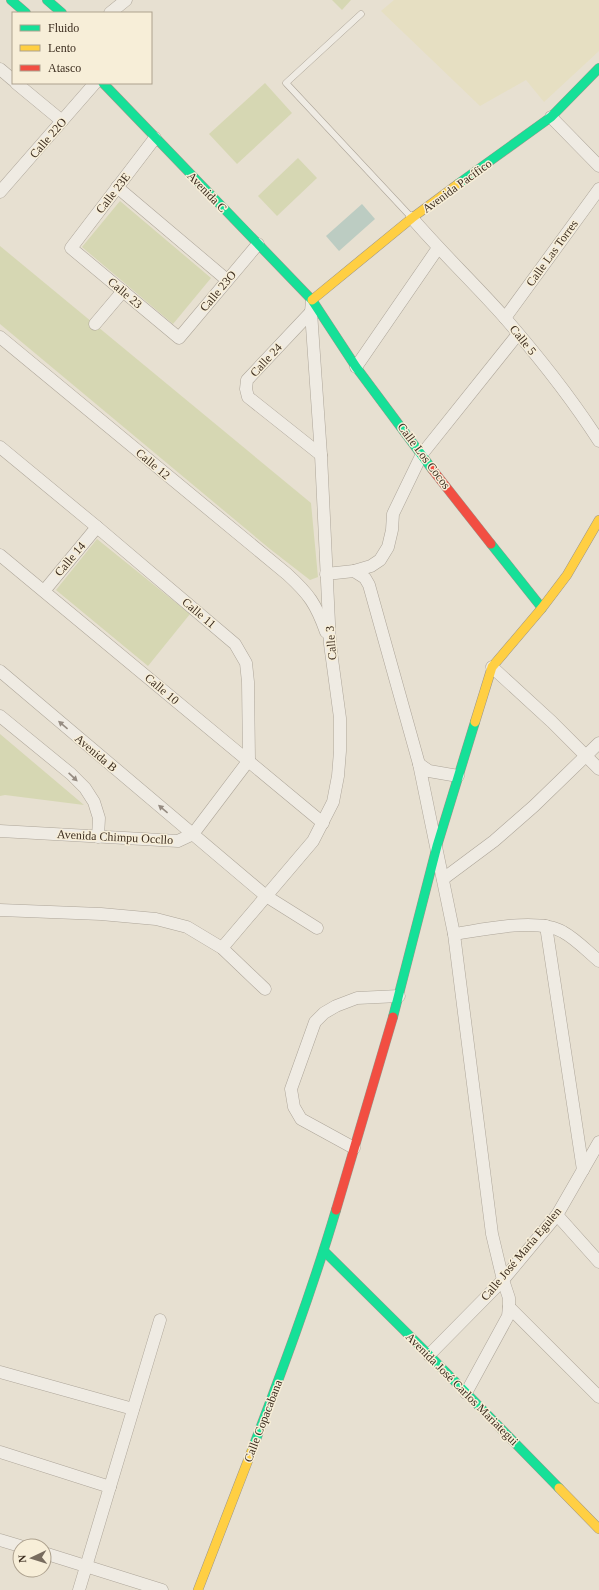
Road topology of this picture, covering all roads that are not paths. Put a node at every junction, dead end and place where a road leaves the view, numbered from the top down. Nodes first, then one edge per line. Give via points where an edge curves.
1 (11, 0) edge
2 (47, 0) edge
3 (126, 0) edge
4 (25, 12) edge
5 (61, 12) edge
6 (111, 12) edge
7 (361, 14) dead end
8 (599, 68) edge
9 (0, 69) edge
10 (12, 79) edge
11 (17, 84) edge
12 (94, 84) edge
13 (104, 84) edge
14 (551, 117) junction
15 (62, 121) junction
16 (155, 138) junction
17 (599, 166) edge
18 (117, 187) junction
19 (599, 189) edge
20 (0, 192) edge
21 (412, 218) junction
22 (258, 244) junction
23 (71, 248) joint
24 (438, 248) junction
25 (227, 280) junction
26 (123, 291) junction
27 (311, 306) junction
28 (505, 318) junction
29 (95, 324) dead end
30 (518, 334) junction
31 (0, 337) edge
32 (179, 338) joint
33 (356, 366) junction
34 (599, 441) edge
35 (0, 447) edge
36 (422, 454) junction
37 (321, 455) junction
38 (599, 520) edge
39 (97, 527) junction
40 (0, 555) edge
41 (354, 571) junction
42 (327, 579) junction
43 (44, 591) junction
44 (306, 592) junction
45 (542, 608) junction
46 (330, 644) junction
47 (492, 668) junction
48 (0, 671) edge
49 (0, 716) edge
50 (599, 742) edge
51 (586, 756) junction
52 (249, 760) junction
53 (419, 764) junction
54 (599, 769) edge
55 (458, 776) junction
56 (323, 823) junction
57 (0, 831) edge
58 (193, 834) junction
59 (98, 836) junction
60 (437, 846) junction
61 (444, 879) junction
62 (266, 896) junction
63 (0, 910) edge
64 (546, 926) junction
65 (317, 928) dead end
66 (454, 934) junction
67 (222, 948) junction
68 (599, 961) edge
69 (265, 989) dead end
70 (399, 996) junction
71 (599, 1142) edge
72 (354, 1148) junction
73 (596, 1158) edge
74 (584, 1170) junction
75 (557, 1215) junction
76 (324, 1251) junction
77 (599, 1262) edge
78 (503, 1280) junction
79 (510, 1307) junction
80 (160, 1320) dead end
81 (429, 1355) junction
82 (0, 1372) edge
83 (466, 1393) junction
84 (599, 1397) edge
85 (133, 1409) junction
86 (0, 1452) edge
87 (110, 1487) junction
88 (599, 1529) edge
89 (0, 1540) edge
90 (12, 1544) edge
91 (52, 1555) edge
92 (87, 1566) junction
93 (79, 1590) edge
94 (162, 1590) edge
95 (198, 1590) edge

1 - 4 street
2 - 5 street
3 - 6 street
7 - 21 lane via 286,83
8 - 14 street, Avenida Pacífico
9 - 10 street
11 - 15 street
12 - 15 street, Calle 22O
13 - 16 street, Avenida C
14 - 17 street
14 - 21 street, Avenida Pacífico
15 - 20 street, Calle 22O
16 - 18 street, Calle 23E
16 - 22 street, Avenida C
18 - 23 street, Calle 23E
18 - 25 street
19 - 28 street, Calle Las Torres
21 - 24 street, Calle 5
21 - 27 street, Avenida Pacífico
22 - 25 street, Calle 23O
22 - 27 street, Avenida C
23 - 26 street, Calle 23
24 - 28 street, Calle 5
24 - 33 street
25 - 32 street, Calle 23O
26 - 29 street
26 - 32 street, Calle 23
27 - 33 street, Calle Los Cocos
27 - 37 street, Calle 3
27 - 37 street, Calle 24 via 247,380 246,389 248,397
28 - 30 street, Calle 5
30 - 34 street, Calle 5 via 581,413
30 - 36 street
31 - 44 street, Calle 12
33 - 36 street, Calle Los Cocos
35 - 39 street, Calle 11
36 - 41 street via 392,514 388,547 380,560 371,566
36 - 45 street, Calle Los Cocos via 438,478
37 - 42 street, Calle 3
38 - 45 street via 567,575
39 - 43 street, Calle 14
39 - 52 street, Calle 11 via 235,644 246,663
40 - 43 street, Calle 10
41 - 42 street
41 - 53 street via 365,578 368,585
42 - 44 street
42 - 46 street, Calle 3
43 - 52 street, Calle 10
44 - 46 street, Calle 12 via 319,612
45 - 47 street
46 - 56 street, Calle 3 via 340,718 340,751 333,802
47 - 51 street
47 - 55 street, Calle Copacabana
58 -> 48 street, Avenida B
49 -> 59 street via 85,788 94,802 99,818
50 - 51 street
51 - 54 street
51 - 61 street via 494,841
52 - 56 street, Calle 10
52 - 58 street
53 - 55 street via 429,771
53 - 60 street
55 - 60 street, Calle Copacabana
56 - 62 street, Calle 3 via 313,841
57 - 59 street, Avenida Chimpu Occllo
58 - 59 street, Avenida Chimpu Occllo via 178,841
58 - 62 street
60 - 61 street
60 - 70 street, Calle Copacabana
61 - 66 street
62 - 65 street
62 - 67 street, Calle 3
63 - 67 street via 156,919 187,927
64 - 66 street via 513,925
64 - 68 street via 563,932
64 - 74 street
66 - 78 street via 492,1234
67 - 69 street
70 - 72 street, Calle Copacabana
70 - 72 street via 357,998 324,1013 315,1022 291,1089 294,1106 301,1119
71 - 73 street, Calle José María Egulen
72 - 76 street, Calle Copacabana
73 - 74 street, Calle José María Egulen
74 - 75 street, Calle José María Egulen
75 - 77 street
75 - 78 street, Calle José María Egulen
76 - 81 street, Avenida José Carlos Mariategui
76 - 95 street, Calle Copacabana via 282,1372
78 - 79 street
78 - 81 street, Calle José María Egulen
79 - 83 street via 508,1316
79 - 84 street
80 - 85 street
81 - 83 street, Avenida José Carlos Mariategui
82 - 85 street
83 - 88 street, Avenida José Carlos Mariategui
85 - 87 street
86 - 87 street
87 - 92 street
89 - 90 street
91 - 92 street
92 - 93 street
92 - 94 street

